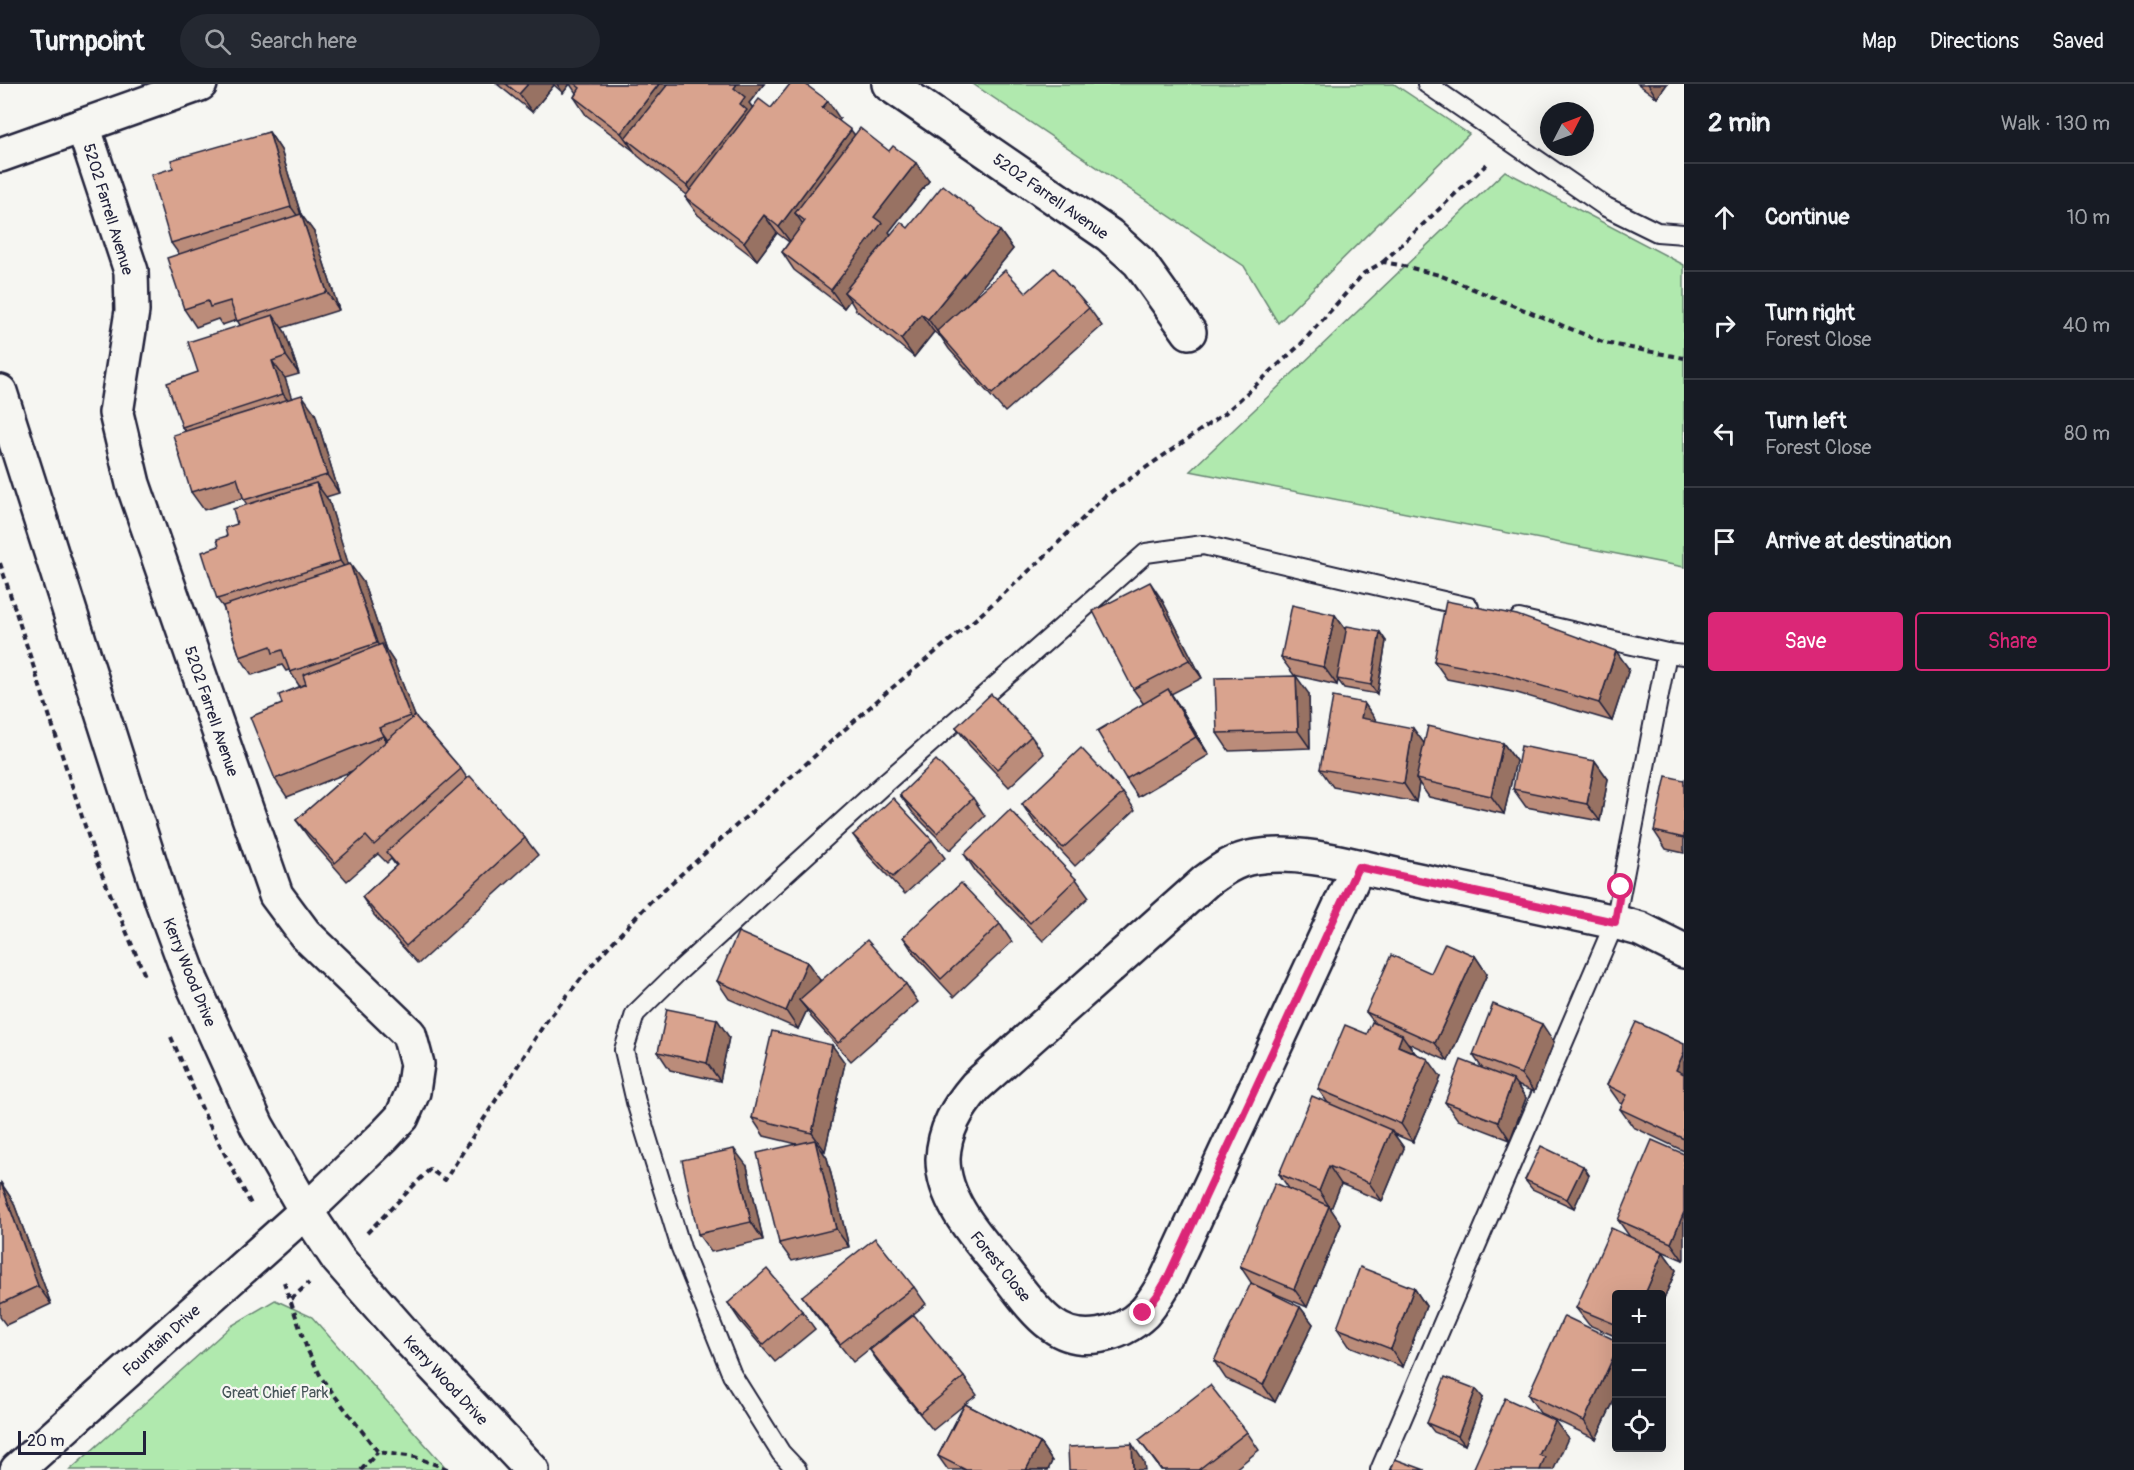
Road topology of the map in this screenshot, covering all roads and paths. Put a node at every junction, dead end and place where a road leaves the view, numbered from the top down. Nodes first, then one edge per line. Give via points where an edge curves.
1 (200, 84) edge
2 (890, 84) edge
3 (1426, 84) edge
4 (83, 126) junction
5 (1510, 141) junction
6 (0, 155) edge
7 (1684, 234) edge
8 (1383, 262) dead end
9 (1189, 332) dead end
10 (0, 392) edge
11 (1481, 610) edge
12 (1504, 615) edge
13 (1675, 654) edge
14 (1358, 867) junction
15 (1615, 922) junction
16 (1684, 951) edge
17 (306, 1211) junction
18 (291, 1299) dead end
19 (378, 1452) junction
20 (16, 1470) edge
21 (362, 1470) edge
22 (450, 1470) edge
23 (532, 1470) edge
24 (797, 1470) edge
25 (1380, 1470) edge

1 - 4 street, 5202 Farrell Avenue
2 - 9 street, 5202 Farrell Avenue via 1109,236 1139,262
3 - 5 lane
4 - 6 street, 5202 Farrell Avenue
4 - 17 street, 5202 Farrell Avenue via 131,271 132,311 116,413 122,444 276,895 305,934 410,1034 417,1064 413,1092 402,1117
5 - 7 lane via 1606,207 1657,232
5 - 8 path
10 - 17 street, Kerry Wood Drive via 162,901 191,980 257,1126
11 - 24 lane via 1203,545 1146,553 885,783 635,1014 624,1050 681,1248 732,1375 781,1453
12 - 13 lane
13 - 15 lane
14 - 14 street, Forest Close via 1294,855 1255,856 1236,861 1197,889 963,1101 945,1139 943,1162 948,1186 971,1230 1052,1326 1071,1335 1106,1335 1125,1328 1157,1296
14 - 15 street, Forest Close
15 - 16 street, Forest Close
15 - 25 lane
17 - 20 street, Fountain Drive
17 - 23 street, Kerry Wood Drive via 338,1259 411,1343
18 - 19 path via 307,1349 322,1379
19 - 21 path
19 - 22 path via 415,1457

